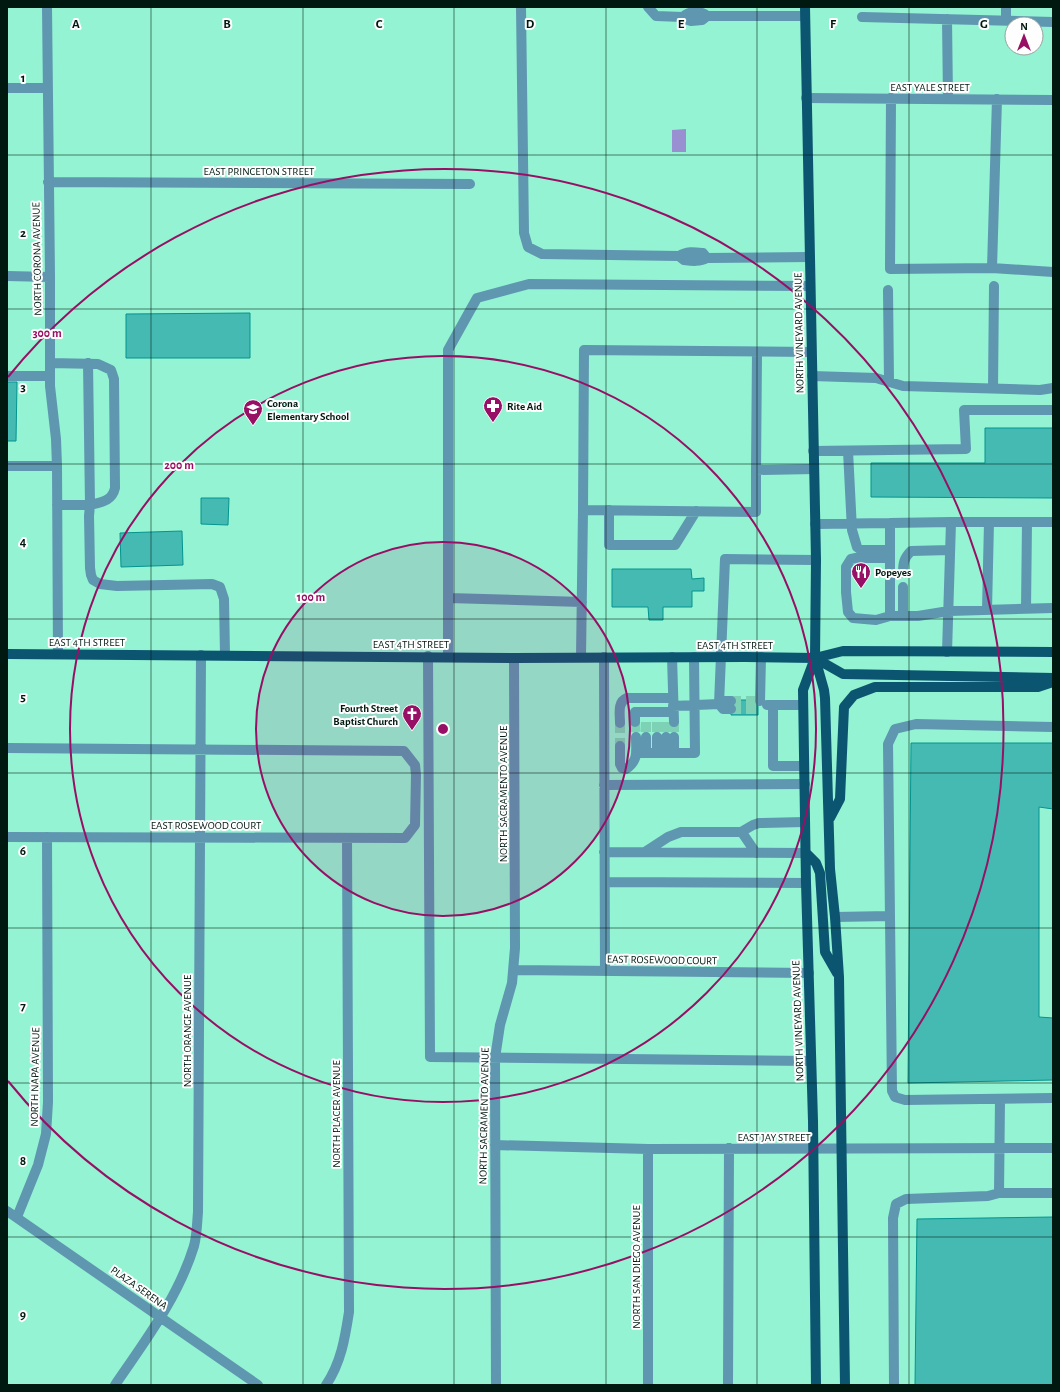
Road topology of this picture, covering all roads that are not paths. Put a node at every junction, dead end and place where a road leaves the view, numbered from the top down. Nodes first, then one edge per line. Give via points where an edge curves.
1 (47, 7) edge
2 (520, 7) edge
3 (648, 7) edge
4 (893, 7) edge
5 (805, 12) edge
6 (862, 17) dead end
7 (894, 18) junction
8 (947, 19) junction
9 (1004, 21) edge
10 (7, 88) edge
11 (48, 88) junction
12 (806, 98) junction
13 (891, 98) junction
14 (948, 99) junction
15 (997, 99) junction
16 (1053, 100) edge
17 (48, 182) junction
18 (470, 184) dead end
19 (809, 257) junction
20 (992, 268) junction
21 (1053, 272) edge
22 (7, 276) edge
23 (50, 277) junction
24 (810, 286) junction
25 (994, 286) dead end
26 (888, 290) dead end
27 (757, 352) junction
28 (811, 352) junction
29 (50, 363) junction
30 (88, 363) junction
31 (7, 376) edge
32 (50, 376) junction
33 (812, 376) junction
34 (889, 382) junction
35 (994, 388) junction
36 (1053, 388) edge
37 (1053, 410) edge
38 (813, 451) junction
39 (848, 451) junction
40 (7, 466) edge
41 (57, 466) junction
42 (814, 469) junction
43 (756, 470) junction
44 (57, 505) junction
45 (90, 505) junction
46 (583, 510) junction
47 (609, 510) junction
48 (696, 511) junction
49 (951, 522) junction
50 (989, 522) junction
51 (1027, 522) junction
52 (1053, 522) edge
53 (890, 523) junction
54 (815, 524) junction
55 (851, 524) junction
56 (950, 550) junction
57 (890, 554) junction
58 (816, 560) junction
59 (903, 573) dead end
60 (903, 587) dead end
61 (448, 598) junction
62 (582, 602) junction
63 (1053, 608) edge
64 (1026, 609) junction
65 (987, 610) junction
66 (949, 611) junction
67 (890, 616) junction
68 (903, 616) junction
69 (947, 652) junction
70 (1053, 652) edge
71 (7, 654) edge
72 (58, 654) junction
73 (201, 655) junction
74 (225, 655) junction
75 (428, 656) junction
76 (448, 656) junction
77 (581, 657) junction
78 (604, 657) junction
79 (672, 657) junction
80 (694, 657) junction
81 (722, 657) junction
82 (761, 657) junction
83 (514, 658) junction
84 (815, 658) junction
85 (1053, 678) edge
86 (1053, 682) edge
87 (719, 704) junction
88 (763, 704) junction
89 (694, 705) junction
90 (731, 705) tunnel mouth
91 (803, 705) junction
92 (667, 713) junction
93 (642, 719) dead end
94 (620, 723) tunnel mouth
95 (1053, 727) edge
96 (641, 737) tunnel mouth
97 (620, 746) tunnel mouth
98 (7, 748) edge
99 (200, 749) junction
100 (641, 753) junction
101 (666, 753) junction
102 (804, 766) junction
103 (805, 784) junction
104 (604, 785) junction
105 (829, 820) junction
106 (805, 822) junction
107 (741, 832) junction
108 (7, 837) edge
109 (46, 837) junction
110 (199, 837) junction
111 (347, 838) junction
112 (604, 852) junction
113 (645, 852) junction
114 (756, 853) junction
115 (806, 853) junction
116 (605, 882) junction
117 (806, 883) junction
118 (889, 916) junction
119 (835, 917) junction
120 (514, 970) junction
121 (605, 971) junction
122 (809, 973) junction
123 (839, 976) junction
124 (495, 1058) junction
125 (811, 1061) junction
126 (1053, 1098) edge
127 (1000, 1099) junction
128 (496, 1145) junction
129 (729, 1148) junction
130 (842, 1148) junction
131 (1000, 1148) junction
132 (1053, 1148) edge
133 (648, 1149) junction
134 (813, 1149) junction
135 (1000, 1193) junction
136 (1053, 1193) edge
137 (7, 1211) edge
138 (17, 1217) junction
139 (161, 1318) junction
140 (115, 1385) edge
141 (258, 1385) edge
142 (326, 1385) edge
143 (496, 1385) edge
144 (648, 1385) edge
145 (728, 1385) edge
146 (816, 1385) edge
147 (845, 1385) edge
148 (894, 1385) edge

1 - 11 street, NORTH CORONA AVENUE
2 - 19 street via 524,233 528,247 542,254 679,256 684,260
3 - 5 street via 656,16 683,17 696,21 704,20 707,16
4 - 7 street
5 - 12 main road, NORTH VINEYARD AVENUE
6 - 7 street
7 - 8 street
8 - 9 street
8 - 14 street
10 - 11 street
11 - 17 street, NORTH CORONA AVENUE
12 - 13 street, EAST YALE STREET
12 - 19 main road, NORTH VINEYARD AVENUE
13 - 14 street, EAST YALE STREET
13 - 20 street via 890,269
14 - 15 street, EAST YALE STREET
15 - 16 street, EAST YALE STREET
15 - 20 street
17 - 18 street, EAST PRINCETON STREET
17 - 23 street, NORTH CORONA AVENUE
19 - 24 main road, NORTH VINEYARD AVENUE
20 - 21 street
22 - 23 street
23 - 29 street, NORTH CORONA AVENUE
24 - 28 main road, NORTH VINEYARD AVENUE
24 - 61 street via 529,284 477,298 448,350
25 - 35 street
26 - 34 street
27 - 28 street
27 - 43 street
27 - 46 street via 584,350
28 - 33 main road, NORTH VINEYARD AVENUE
29 - 30 street
29 - 32 street, NORTH CORONA AVENUE
30 - 45 street
30 - 45 street via 111,370 115,406 115,488 107,500
31 - 32 street
32 - 41 street, NORTH CORONA AVENUE
33 - 34 street via 876,378
33 - 38 main road, NORTH VINEYARD AVENUE
34 - 35 street via 903,386
35 - 36 street
37 - 39 street via 964,410 966,449
38 - 39 street
38 - 42 main road, NORTH VINEYARD AVENUE
39 - 55 street
40 - 41 street
41 - 44 street, NORTH CORONA AVENUE
42 - 43 street
42 - 54 main road, NORTH VINEYARD AVENUE
43 - 48 street via 756,512
44 - 45 street
44 - 72 street, NORTH CORONA AVENUE
45 - 74 street via 90,568 93,580 100,584 117,586 212,584 220,587 224,594
46 - 47 street
46 - 62 street
47 - 48 street
47 - 48 street via 609,545 675,545
49 - 50 street
49 - 53 street
49 - 56 street
50 - 51 street
50 - 65 street
51 - 52 street
51 - 64 street
53 - 55 street
53 - 57 street
54 - 55 street
54 - 58 main road, NORTH VINEYARD AVENUE
55 - 57 street via 857,547 861,550
56 - 59 street via 911,551 903,562
56 - 66 street
57 - 67 street
57 - 67 street via 851,559 846,567 848,612 853,618 876,620
58 - 81 street via 725,560
58 - 84 main road, NORTH VINEYARD AVENUE
60 - 68 street
61 - 62 street
61 - 76 street
62 - 77 street
63 - 64 street
64 - 65 street
65 - 66 street
66 - 68 street
66 - 69 street
67 - 68 street
69 - 70 main road, EAST 4TH STREET
69 - 84 main road, EAST 4TH STREET via 843,651
71 - 72 main road, EAST 4TH STREET
72 - 73 main road, EAST 4TH STREET
73 - 74 main road, EAST 4TH STREET
73 - 99 street, NORTH ORANGE AVENUE
74 - 75 main road, EAST 4TH STREET
75 - 76 main road, EAST 4TH STREET
75 - 124 street via 430,1057
76 - 83 main road, EAST 4TH STREET
77 - 78 main road, EAST 4TH STREET
77 - 83 main road, EAST 4TH STREET
78 - 79 main road, EAST 4TH STREET
78 - 104 street
79 - 80 main road, EAST 4TH STREET
79 - 92 street
80 - 81 main road, EAST 4TH STREET
80 - 89 street
81 - 82 main road, EAST 4TH STREET
81 - 87 street
82 - 84 main road, EAST 4TH STREET
82 - 88 street
83 - 120 street, NORTH SACRAMENTO AVENUE
84 - 85 main road, EAST 4TH STREET via 843,674
84 - 91 main road, NORTH VINEYARD AVENUE via 803,690
84 - 105 main road, NORTH VINEYARD AVENUE via 825,698
86 - 105 main road via 1038,687 875,687 854,695 844,707 840,799
87 - 89 street
87 - 90 street via 723,701
88 - 91 street
88 - 102 street via 773,766
89 - 92 street
89 - 101 street via 696,753
91 - 102 main road, NORTH VINEYARD AVENUE
92 - 93 street
92 - 94 street via 627,698 620,704
95 - 118 street via 916,724 895,729 888,744
96 - 100 street
97 - 100 street via 622,768 626,769 633,764
98 - 99 street
99 - 110 street, NORTH ORANGE AVENUE
99 - 111 street, EAST ROSEWOOD COURT via 404,751 415,765 415,825 405,838
100 - 101 street
101 - 101 street via 666,737
102 - 103 main road, NORTH VINEYARD AVENUE
103 - 104 street
103 - 106 main road, NORTH VINEYARD AVENUE
104 - 112 street
105 - 119 main road, NORTH VINEYARD AVENUE via 830,869
106 - 107 street via 759,823
106 - 115 main road, NORTH VINEYARD AVENUE
107 - 113 street via 681,832
107 - 114 street
108 - 109 street, EAST ROSEWOOD COURT
109 - 110 street, EAST ROSEWOOD COURT
109 - 138 street, NORTH NAPA AVENUE via 46,1134 38,1165
110 - 111 street, EAST ROSEWOOD COURT
110 - 139 street, NORTH ORANGE AVENUE via 198,1212 194,1244 184,1274
111 - 142 street, NORTH PLACER AVENUE via 349,1312 343,1348 334,1374
112 - 113 street
112 - 116 street
113 - 114 street
114 - 115 street
115 - 117 main road, NORTH VINEYARD AVENUE
115 - 123 main road via 816,862 820,873 825,952
116 - 117 street
116 - 121 street
117 - 122 main road, NORTH VINEYARD AVENUE
118 - 119 street
118 - 127 street via 892,1090 895,1097 905,1100
119 - 123 main road, NORTH VINEYARD AVENUE
120 - 121 street, EAST ROSEWOOD COURT
120 - 124 street, NORTH SACRAMENTO AVENUE via 500,1025
121 - 122 street, EAST ROSEWOOD COURT
122 - 125 main road, NORTH VINEYARD AVENUE
123 - 130 main road, NORTH VINEYARD AVENUE
124 - 125 street
124 - 128 street, NORTH SACRAMENTO AVENUE
125 - 134 main road, NORTH VINEYARD AVENUE
126 - 127 street
127 - 131 street
128 - 133 street, EAST JAY STREET
128 - 143 street, NORTH SACRAMENTO AVENUE
129 - 133 street, EAST JAY STREET
129 - 134 street, EAST JAY STREET
129 - 145 street
130 - 131 street, EAST JAY STREET
130 - 134 street, EAST JAY STREET
130 - 147 main road, NORTH VINEYARD AVENUE
131 - 132 street, EAST JAY STREET
131 - 135 street
133 - 144 street, NORTH SAN DIEGO AVENUE
134 - 146 main road, NORTH VINEYARD AVENUE
135 - 136 street
135 - 148 street via 988,1196 906,1199 896,1204 893,1218
137 - 138 street, PLAZA SERENA
138 - 139 street, PLAZA SERENA
139 - 140 street, NORTH ORANGE AVENUE
139 - 141 street, PLAZA SERENA

